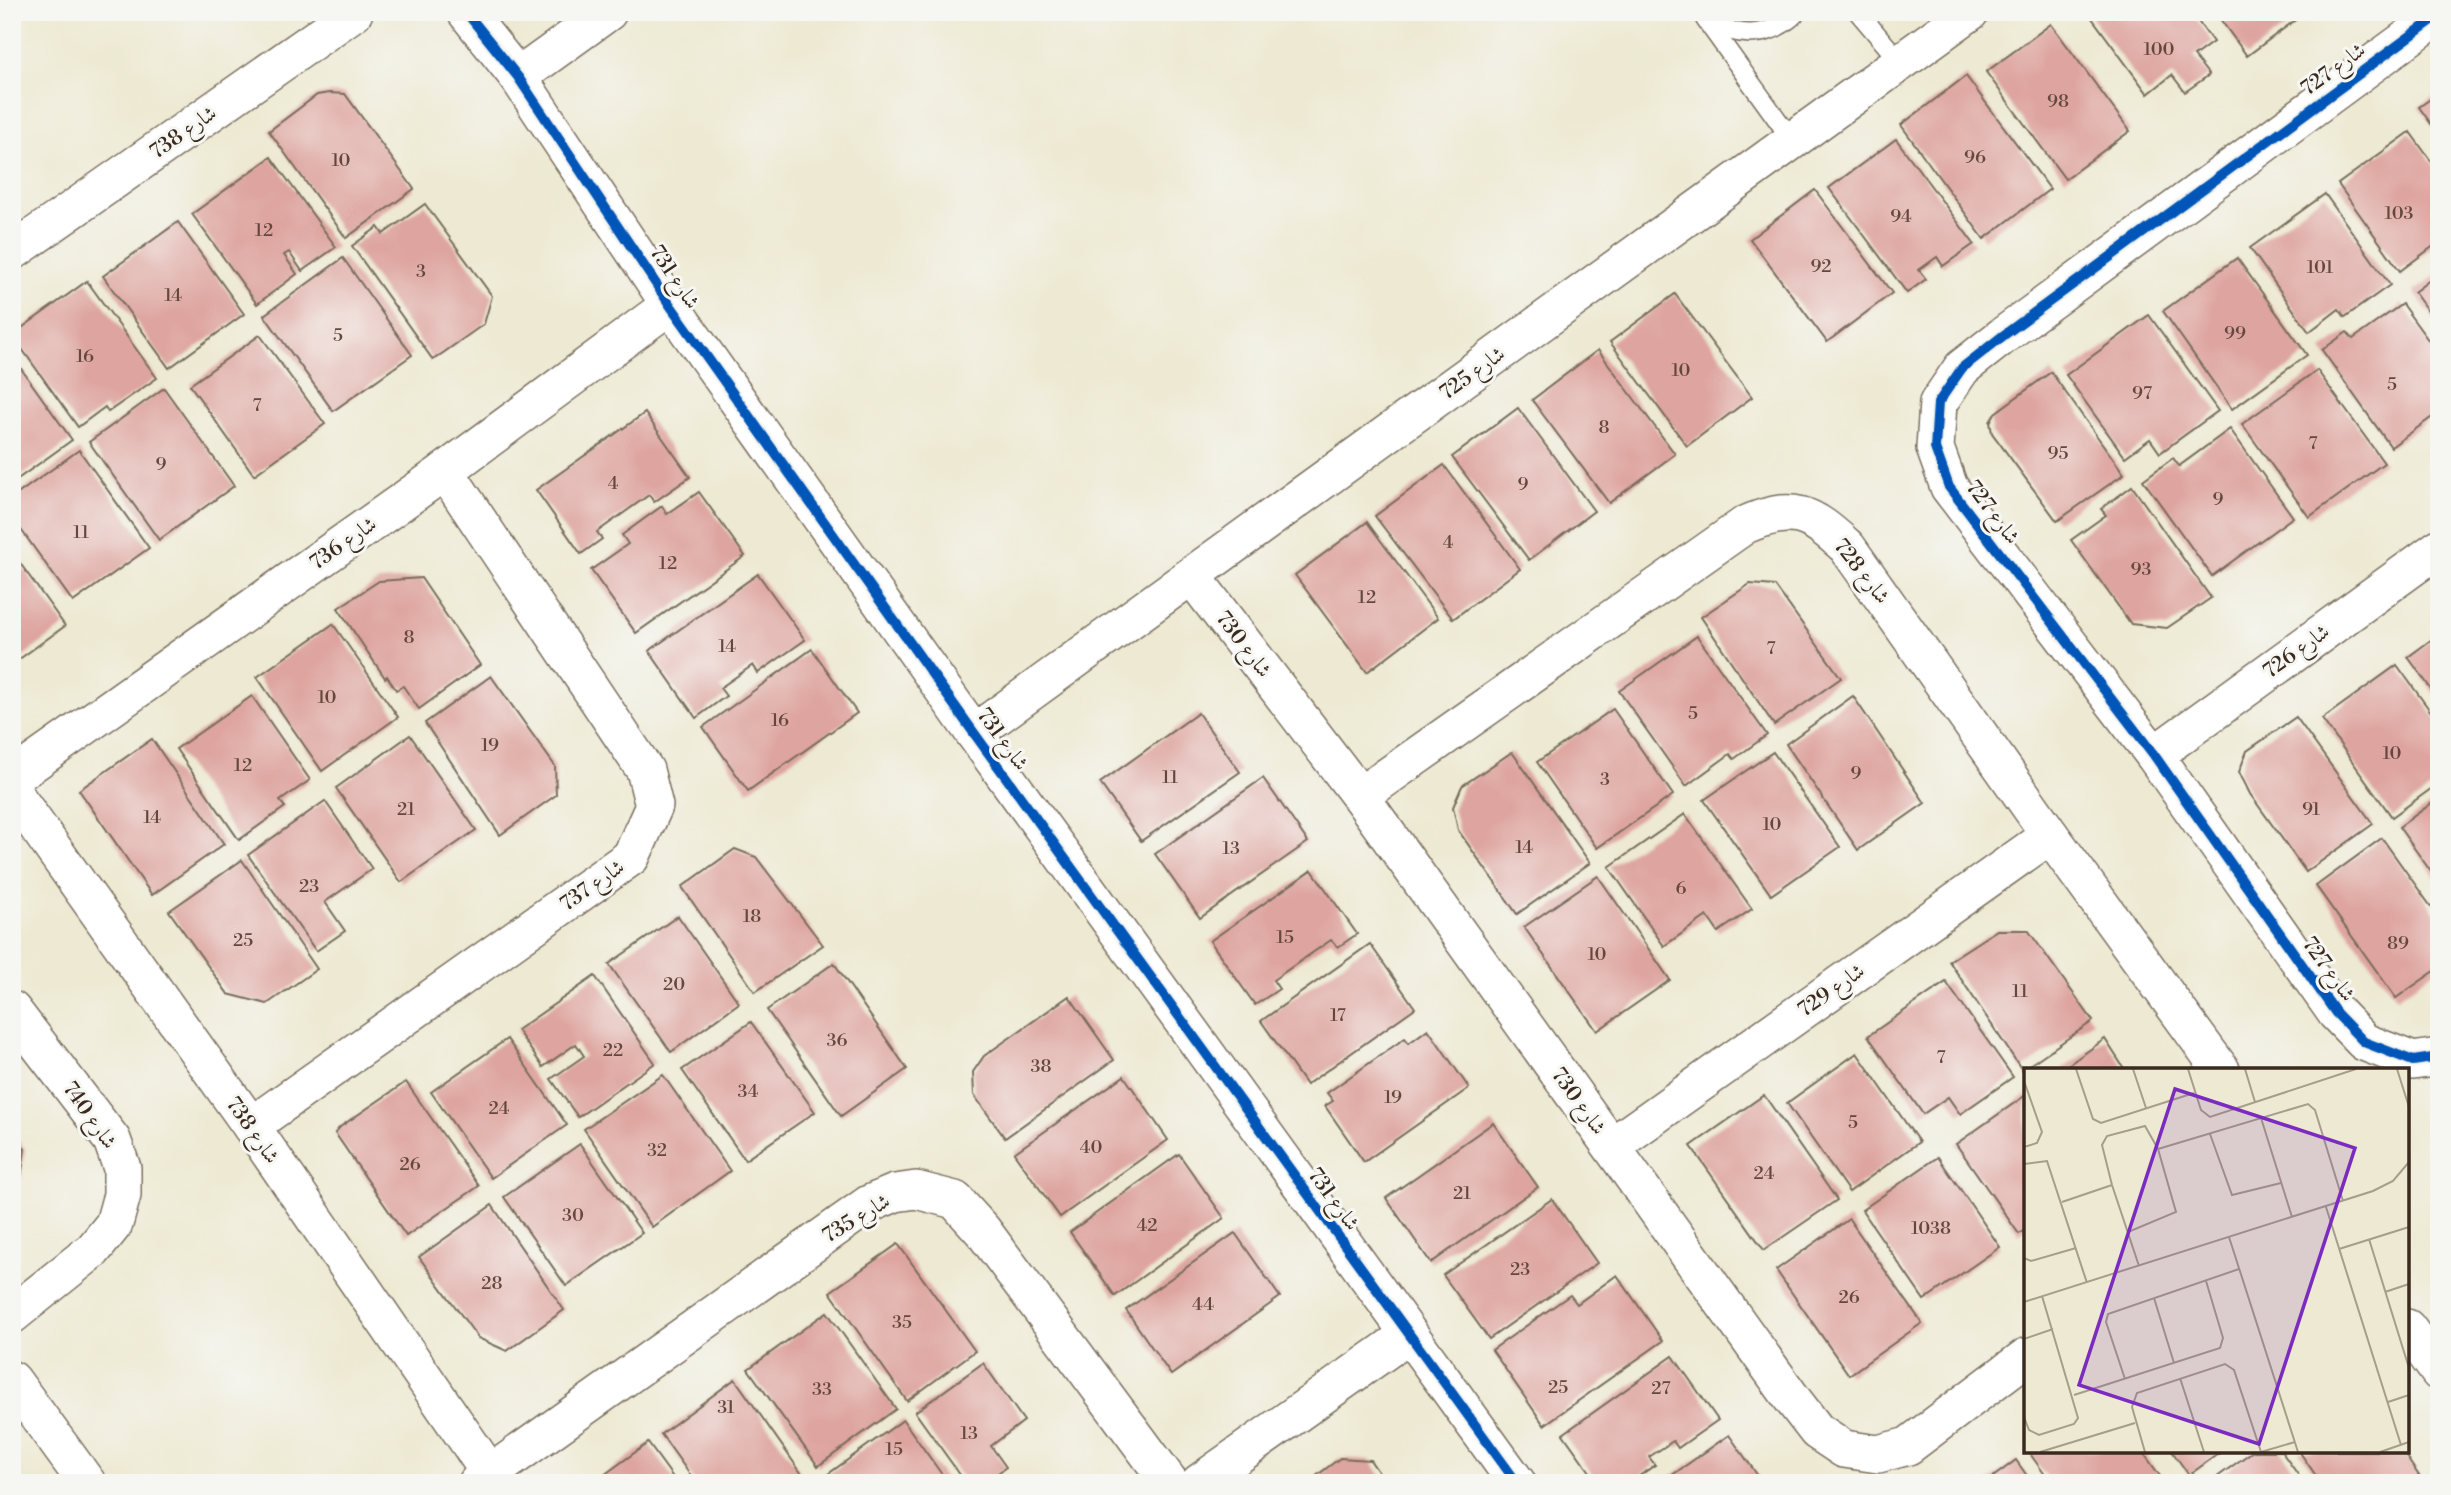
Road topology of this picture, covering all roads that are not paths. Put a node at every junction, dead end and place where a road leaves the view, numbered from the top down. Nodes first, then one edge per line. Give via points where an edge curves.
1 (354, 12) edge
2 (466, 12) edge
3 (608, 12) edge
4 (1797, 12) edge
5 (1858, 12) edge
6 (1970, 12) edge
7 (1703, 15) edge
8 (2439, 15) edge
9 (1900, 63) junction
10 (518, 77) junction
11 (1792, 139) junction
12 (12, 252) edge
13 (670, 305) junction
14 (444, 471) junction
15 (2439, 548) edge
16 (1192, 576) junction
17 (974, 733) junction
18 (2154, 755) junction
19 (12, 778) edge
20 (12, 791) edge
21 (1360, 796) junction
22 (2050, 835) junction
23 (12, 1010) edge
24 (2439, 1057) edge
25 (2220, 1068) edge
26 (251, 1126) junction
27 (1612, 1146) junction
28 (12, 1315) edge
29 (2409, 1331) edge
30 (1408, 1335) junction
31 (2024, 1359) edge
32 (2439, 1372) edge
33 (12, 1380) edge
34 (483, 1478) edge
35 (87, 1483) edge
36 (1170, 1483) edge
37 (1199, 1483) edge
38 (1517, 1483) edge

1 - 12 street, شارع 738
2 - 10 street, شارع 731
3 - 10 street
4 - 7 lane via 1779,27 1761,33 1722,29
5 - 9 lane
6 - 9 street, شارع 725
7 - 11 lane
8 - 18 street, شارع 727 via 2004,335 1962,368 1938,403 1935,448 1949,487
9 - 11 street, شارع 725
10 - 13 street, شارع 731
11 - 16 street, شارع 725
13 - 14 street, شارع 736
13 - 17 street, شارع 731
14 - 19 street, شارع 736
14 - 26 street, شارع 737 via 645,770 654,806 631,857
15 - 18 street, شارع 726
16 - 17 street, شارع 725
16 - 21 street, شارع 730
17 - 30 street, شارع 731
18 - 24 street, شارع 727 via 2336,1013 2364,1042 2413,1061
20 - 26 street, شارع 738
21 - 22 street, شارع 728 via 1745,526 1769,515 1797,513 1825,527 1847,547
21 - 27 street, شارع 730
22 - 25 street, شارع 728
22 - 27 street, شارع 729
23 - 28 street, شارع 740 via 112,1140 122,1168 122,1195 114,1224 93,1250
26 - 34 street, شارع 738
27 - 31 street, شارع 730 via 1793,1401 1817,1431 1844,1449 1878,1454 1908,1446
29 - 32 street
30 - 37 street
30 - 38 street, شارع 731
33 - 35 street
34 - 36 street, شارع 735 via 869,1204 916,1190 955,1200 983,1231

